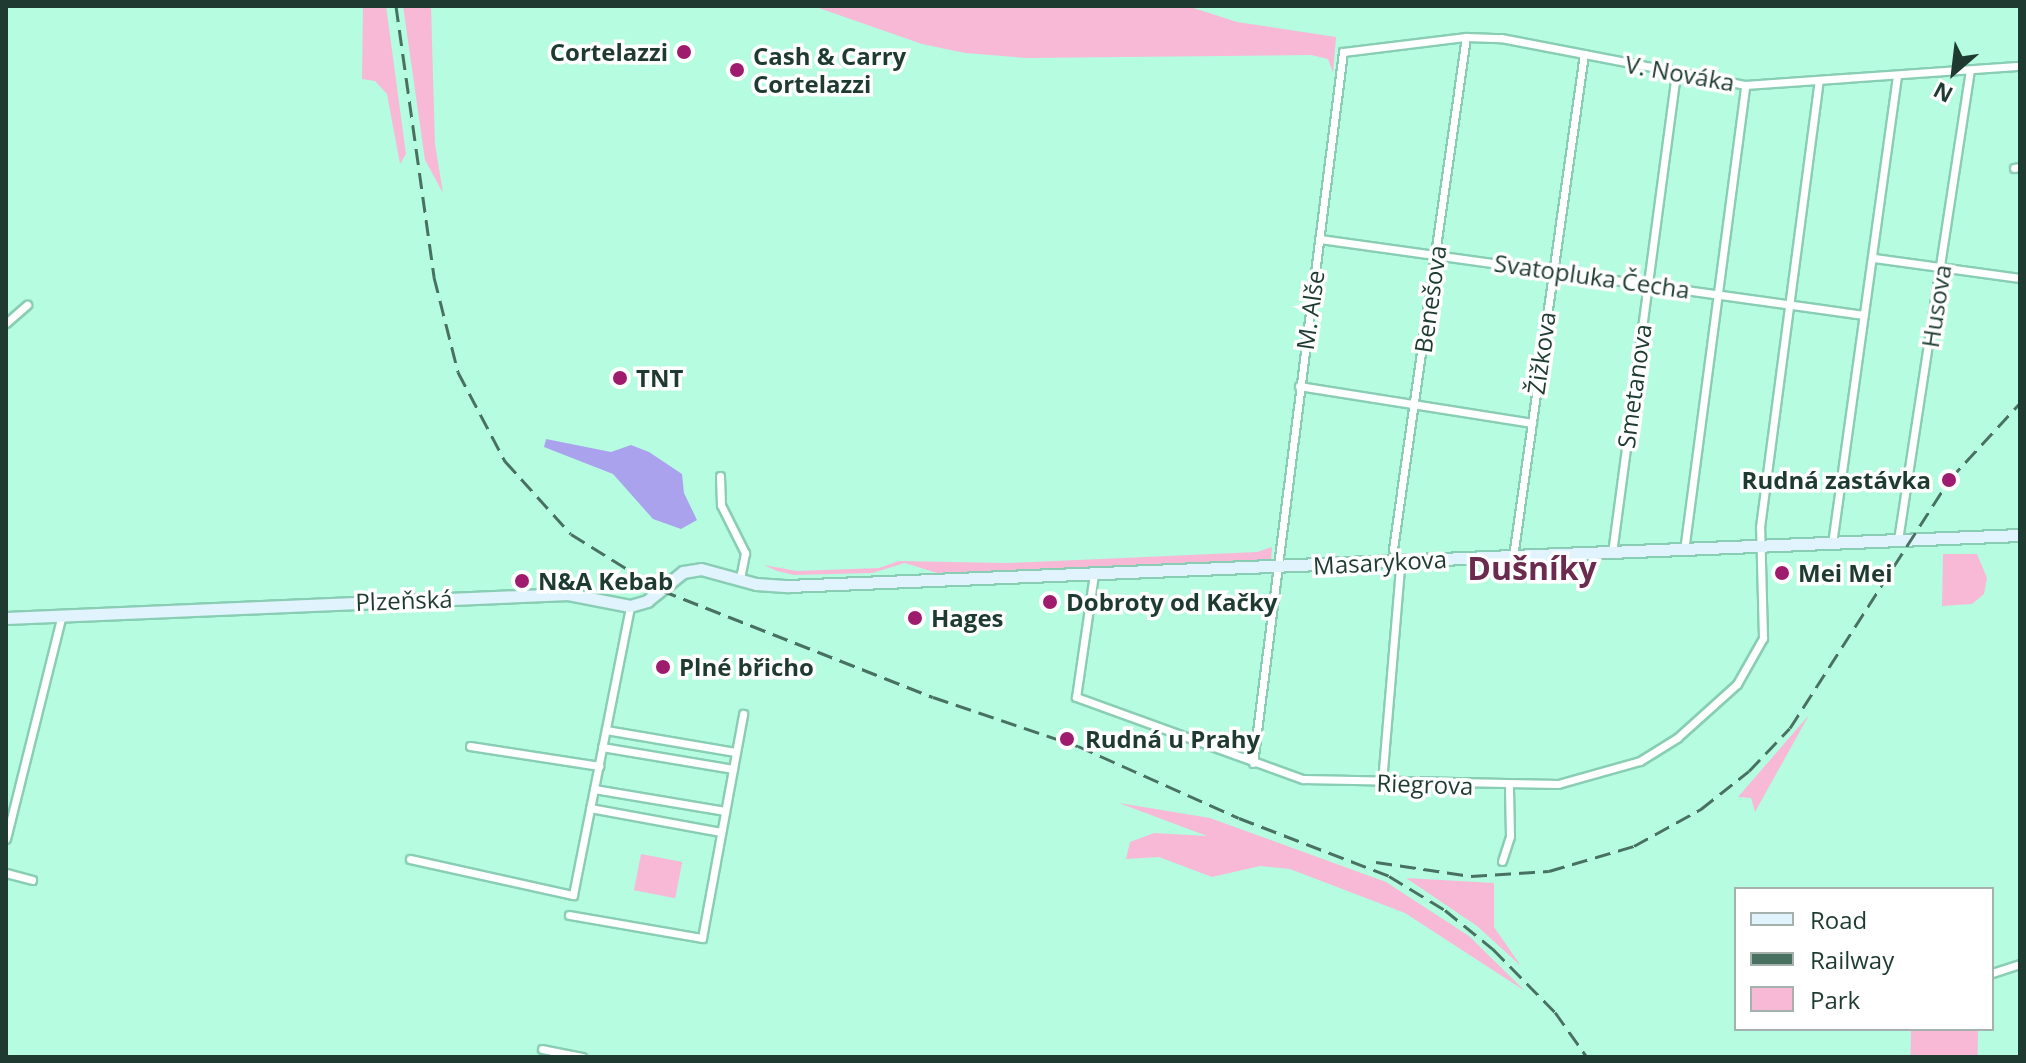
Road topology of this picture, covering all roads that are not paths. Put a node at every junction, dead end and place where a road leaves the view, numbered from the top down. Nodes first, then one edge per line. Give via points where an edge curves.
1 (1466, 37) junction
2 (1343, 52) joint
3 (1584, 54) junction
4 (2020, 66) edge
5 (1970, 71) junction
6 (1676, 75) junction
7 (1897, 78) junction
8 (1818, 84) junction
9 (1745, 85) junction
10 (1320, 239) junction
11 (1436, 254) junction
12 (1874, 258) junction
13 (1942, 267) junction
14 (1552, 272) junction
15 (2020, 278) edge
16 (1648, 284) junction
17 (1719, 293) junction
18 (1790, 304) junction
19 (27, 305) dead end
20 (1864, 315) junction
21 (6, 323) edge
22 (1299, 386) junction
23 (1415, 405) junction
24 (1532, 423) junction
25 (720, 476) dead end
26 (2020, 535) edge
27 (1898, 540) junction
28 (1832, 544) junction
29 (1761, 546) junction
30 (1684, 551) junction
31 (1612, 553) junction
32 (1513, 557) junction
33 (1397, 561) junction
34 (1275, 567) junction
35 (1094, 574) junction
36 (740, 579) junction
37 (630, 606) junction
38 (62, 615) junction
39 (6, 618) edge
40 (743, 714) dead end
41 (606, 730) junction
42 (470, 746) dead end
43 (602, 747) junction
44 (735, 752) junction
45 (1253, 763) junction
46 (599, 766) junction
47 (733, 769) junction
48 (1382, 782) junction
49 (1509, 787) junction
50 (594, 789) junction
51 (590, 808) junction
52 (725, 811) junction
53 (721, 832) junction
54 (6, 839) edge
55 (410, 859) dead end
56 (1502, 861) dead end
57 (6, 873) edge
58 (32, 880) dead end
59 (569, 915) dead end
60 (2020, 964) edge
61 (1994, 972) edge
62 (542, 1049) dead end
63 (582, 1057) edge

1 - 2 street, V. Nováka
1 - 3 street, V. Nováka via 1543,43
1 - 11 street, Benešova
2 - 10 street, M. Alše
3 - 6 street, V. Nováka
3 - 14 street, Žižkova
4 - 5 street, V. Nováka
5 - 7 street, V. Nováka
5 - 13 street, Husova
6 - 9 street, V. Nováka
6 - 16 street, Smetanova
7 - 8 street, V. Nováka
7 - 12 street
8 - 9 street, V. Nováka
8 - 18 street, Riegrova
9 - 17 street
10 - 11 street, Svatopluka Čecha
10 - 22 street, M. Alše
11 - 14 street, Svatopluka Čecha
11 - 23 street, Benešova
12 - 13 street
12 - 20 street
13 - 15 street
13 - 27 street, Husova
14 - 16 street, Svatopluka Čecha
14 - 24 street, Žižkova
16 - 17 street, Svatopluka Čecha
16 - 31 street, Smetanova
17 - 18 street, Svatopluka Čecha
17 - 30 street
18 - 20 street, Svatopluka Čecha
18 - 29 street, Riegrova
19 - 21 street
20 - 28 street
22 - 23 street
22 - 34 street, M. Alše
23 - 24 street
23 - 33 street, Benešova via 1393,549
24 - 32 street, Žižkova
25 - 36 street via 721,505 745,553
26 - 27 main road, Masarykova
27 - 28 main road, Masarykova
28 - 29 main road, Masarykova
29 - 30 main road, Masarykova
29 - 49 street, Riegrova via 1763,638 1737,684 1710,713 1640,761 1613,771 1558,784
30 - 31 main road, Masarykova
31 - 32 main road, Masarykova
32 - 33 main road, Masarykova
33 - 34 main road, Masarykova
33 - 48 street, Benešova
34 - 35 main road, Masarykova
34 - 45 street, M. Alše
35 - 36 main road, Masarykova via 788,586
35 - 45 street, Riegrova via 1076,697
36 - 37 main road via 701,569 683,572 647,601
37 - 38 main road, Plzeňská via 568,594
37 - 41 street
38 - 39 main road, Plzeňská
38 - 54 street
40 - 44 street
41 - 43 street
41 - 44 street
42 - 46 street
43 - 46 street
43 - 47 street
44 - 47 street
45 - 48 street, Riegrova via 1303,779
46 - 50 street
47 - 52 street
48 - 49 street, Riegrova
49 - 56 street via 1510,836
50 - 51 street
50 - 52 street
51 - 53 street
51 - 55 street via 573,895
52 - 53 street
53 - 59 street via 702,938
57 - 58 street
60 - 61 street
62 - 63 street

